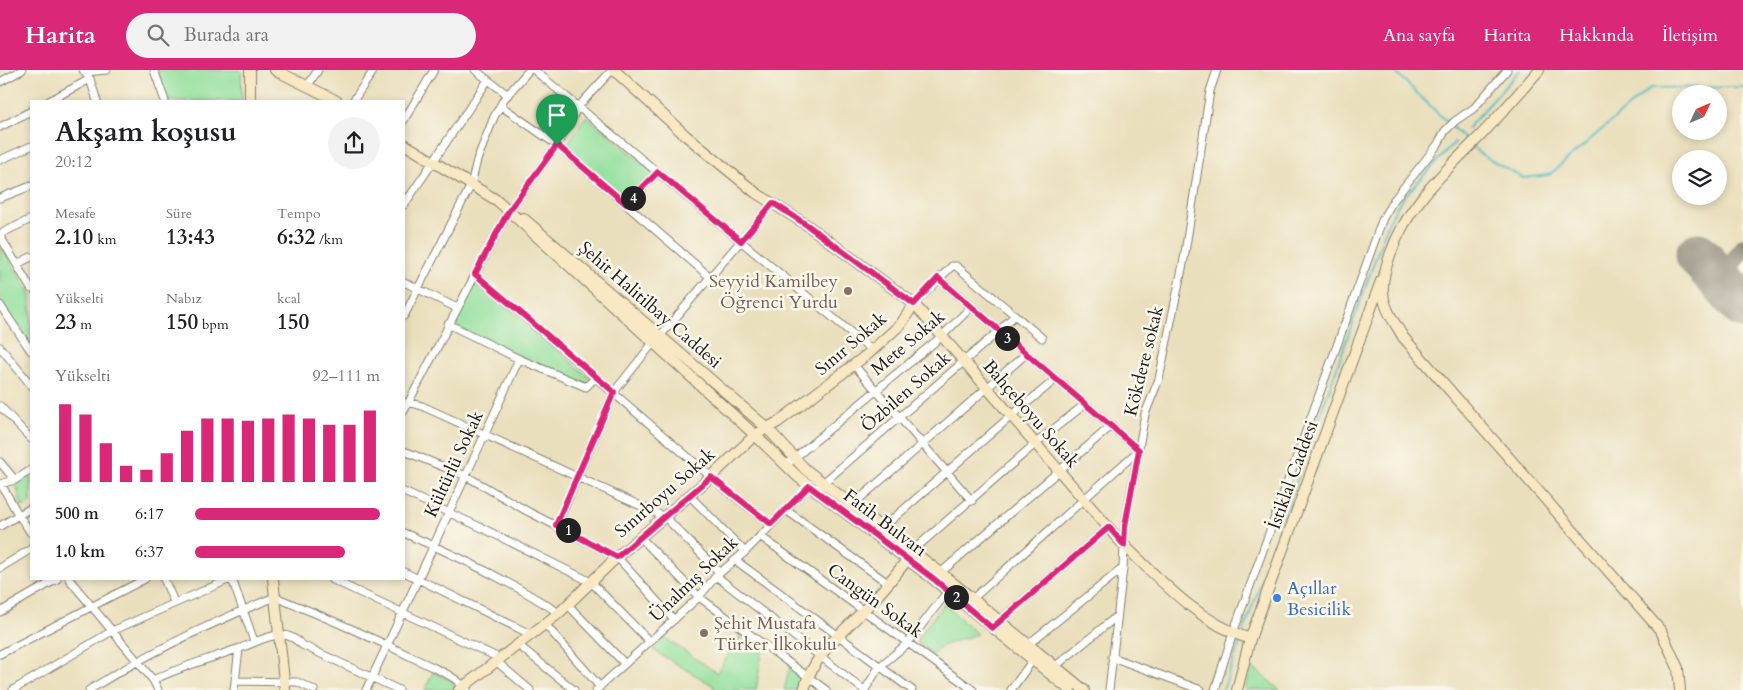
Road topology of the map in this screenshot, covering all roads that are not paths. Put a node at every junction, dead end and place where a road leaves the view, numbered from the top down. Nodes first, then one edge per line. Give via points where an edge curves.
1 (22, 70) edge
2 (107, 70) edge
3 (154, 70) edge
4 (250, 70) edge
5 (275, 70) edge
6 (318, 70) edge
7 (374, 70) edge
8 (434, 70) edge
9 (475, 70) edge
10 (529, 70) edge
11 (534, 70) edge
12 (613, 70) edge
13 (1217, 70) edge
14 (1507, 70) edge
15 (1539, 70) edge
16 (84, 71) edge
17 (90, 79) junction
18 (488, 80) junction
19 (0, 82) edge
20 (308, 85) junction
21 (508, 95) junction
22 (51, 100) edge
23 (97, 100) edge
24 (165, 100) edge
25 (250, 100) edge
26 (334, 100) edge
27 (354, 100) edge
28 (501, 106) junction
29 (578, 107) junction
30 (30, 111) edge
31 (405, 118) edge
32 (0, 127) edge
33 (405, 145) edge
34 (557, 145) junction
35 (30, 146) edge
36 (0, 160) edge
37 (432, 162) junction
38 (658, 172) junction
39 (471, 185) junction
40 (30, 186) edge
41 (0, 198) edge
42 (405, 203) edge
43 (773, 203) junction
44 (626, 204) junction
45 (508, 212) junction
46 (30, 220) edge
47 (0, 235) edge
48 (741, 241) junction
49 (30, 258) edge
50 (17, 264) junction
51 (1384, 273) junction
52 (475, 274) junction
53 (710, 277) junction
54 (938, 278) junction
55 (405, 282) edge
56 (30, 287) edge
57 (417, 288) junction
58 (914, 304) junction
59 (0, 305) edge
60 (971, 307) junction
61 (457, 308) junction
62 (405, 314) edge
63 (1015, 315) junction
64 (448, 324) junction
65 (999, 331) junction
66 (661, 335) junction
67 (942, 336) junction
68 (1042, 338) dead end
69 (653, 343) junction
70 (0, 347) edge
71 (30, 349) edge
72 (872, 350) junction
73 (1026, 354) junction
74 (519, 359) junction
75 (964, 362) junction
76 (854, 365) junction
77 (596, 376) junction
78 (1055, 380) junction
79 (30, 384) edge
80 (986, 389) junction
81 (874, 390) junction
82 (614, 392) junction
83 (408, 402) junction
84 (1084, 405) junction
85 (0, 406) edge
86 (405, 409) edge
87 (1011, 416) junction
88 (898, 418) junction
89 (1110, 427) junction
90 (767, 428) junction
91 (755, 434) junction
92 (484, 437) junction
93 (30, 438) edge
94 (1036, 443) junction
95 (922, 445) junction
96 (1139, 450) junction
97 (405, 451) edge
98 (795, 458) junction
99 (0, 462) edge
100 (786, 465) junction
101 (30, 471) edge
102 (1060, 471) junction
103 (946, 473) junction
104 (466, 476) junction
105 (578, 477) junction
106 (711, 477) junction
107 (15, 480) junction
108 (1, 484) edge
109 (816, 486) junction
110 (405, 492) edge
111 (689, 495) junction
112 (1084, 499) junction
113 (972, 501) junction
114 (852, 505) junction
115 (30, 508) edge
116 (786, 510) junction
117 (450, 512) junction
118 (844, 512) junction
119 (18, 514) junction
120 (665, 517) junction
121 (771, 524) junction
122 (556, 525) junction
123 (0, 526) edge
124 (1109, 527) junction
125 (883, 528) junction
126 (30, 531) edge
127 (405, 533) edge
128 (760, 536) junction
129 (874, 536) junction
130 (640, 537) junction
131 (432, 545) junction
132 (1124, 545) junction
133 (30, 550) edge
134 (745, 552) junction
135 (910, 556) junction
136 (617, 557) junction
137 (735, 560) junction
138 (0, 568) edge
139 (1123, 568) junction
140 (405, 572) edge
141 (718, 575) junction
142 (937, 576) junction
143 (417, 578) junction
144 (55, 580) edge
145 (70, 580) edge
146 (142, 580) edge
147 (164, 580) edge
148 (229, 580) edge
149 (231, 580) edge
150 (273, 580) edge
151 (333, 580) edge
152 (591, 582) junction
153 (889, 584) junction
154 (948, 591) junction
155 (275, 597) junction
156 (699, 597) junction
157 (174, 602) junction
158 (969, 602) junction
159 (91, 605) junction
160 (568, 605) junction
161 (243, 610) junction
162 (402, 611) junction
163 (0, 612) edge
164 (862, 612) junction
165 (559, 613) junction
166 (1117, 616) junction
167 (674, 620) junction
168 (544, 623) junction
169 (996, 625) junction
170 (112, 631) junction
171 (530, 634) junction
172 (1234, 634) junction
173 (279, 635) junction
174 (836, 635) junction
175 (1249, 639) junction
176 (254, 641) junction
177 (650, 642) junction
178 (517, 644) junction
179 (907, 644) junction
180 (388, 645) junction
181 (1023, 647) junction
182 (239, 649) junction
183 (0, 654) edge
184 (820, 656) junction
185 (1112, 657) junction
186 (136, 660) junction
187 (498, 660) junction
188 (1032, 661) junction
189 (625, 664) junction
190 (879, 668) junction
191 (1051, 670) junction
192 (808, 677) junction
193 (372, 678) junction
194 (153, 680) junction
195 (234, 681) junction
196 (285, 685) edge
197 (463, 688) edge
198 (598, 688) edge
199 (13, 690) edge
200 (89, 690) edge
201 (158, 690) edge
202 (234, 690) edge
203 (314, 690) edge
204 (366, 690) edge
205 (399, 690) edge
206 (530, 690) edge
207 (574, 690) edge
208 (804, 690) edge
209 (826, 690) edge
210 (864, 690) edge
211 (912, 690) edge
212 (973, 690) edge
213 (1011, 690) edge
214 (1070, 690) edge
215 (1084, 690) edge
216 (1109, 690) edge
217 (1201, 690) edge
218 (1215, 690) edge
219 (1237, 690) edge
220 (1680, 690) edge

1 - 19 street
2 - 16 street
3 - 24 street
4 - 25 street
5 - 20 street
6 - 20 street
7 - 27 street
8 - 31 street
9 - 18 street
10 - 21 street
11 - 29 street
12 - 29 street
12 - 43 street, Bahçeboyu Sokak via 685,135
13 - 96 street, Kökdere sokak via 1210,91 1182,268 1159,379 1145,414
14 - 172 street via 1474,108 1445,131 1392,201 1383,218
15 - 51 street, İstiklal Caddesi via 1425,191 1404,223
16 - 17 street
17 - 22 street
17 - 23 street
18 - 21 street
18 - 37 street
20 - 26 street
21 - 28 street
28 - 34 street
28 - 39 street via 477,160
29 - 34 street
29 - 38 street
30 - 32 street
33 - 37 street, Şehit Halitilbay Caddesi
34 - 44 street
34 - 45 street
35 - 36 street
37 - 39 street, Şehit Halitilbay Caddesi
37 - 42 street
38 - 44 street
38 - 48 street
39 - 45 street, Şehit Halitilbay Caddesi via 498,201
39 - 57 street
40 - 41 street
43 - 48 street
43 - 58 street, Bahçeboyu Sokak
44 - 53 street
45 - 52 street
45 - 66 street, Şehit Halitilbay Caddesi via 526,220
45 - 69 street, Şehit Halitilbay Caddesi
46 - 47 street
47 - 50 street
48 - 53 street
48 - 72 street
49 - 50 street
50 - 56 street
51 - 175 street, İstiklal Caddesi
51 - 220 street via 1383,294 1404,337 1661,631 1678,668
52 - 61 street
52 - 77 street
53 - 66 street
54 - 58 street, Sınır Sokak
54 - 60 street
54 - 63 street, Sınır Sokak via 956,266
55 - 57 street
57 - 61 street
57 - 62 street
58 - 67 street, Bahçeboyu Sokak
58 - 72 street, Sınır Sokak via 901,324
59 - 71 street
60 - 65 street
60 - 67 street, Mete Sokak
61 - 64 street
63 - 65 street, Özbilen Sokak
63 - 68 street
64 - 74 street
64 - 83 street
65 - 73 street
65 - 75 street, Özbilen Sokak
66 - 90 street, Şehit Halitilbay Caddesi
67 - 75 street, Bahçeboyu Sokak
67 - 81 street, Mete Sokak
69 - 82 street
69 - 91 street, Şehit Halitilbay Caddesi
70 - 79 street
72 - 76 street, Sınır Sokak
73 - 78 street
73 - 80 street
74 - 77 street via 586,387
74 - 92 street, Kültürlü Sokak
75 - 80 street, Bahçeboyu Sokak
75 - 88 street, Özbilen Sokak
76 - 81 street
76 - 90 street, Sınır Sokak
77 - 82 street
78 - 84 street
78 - 87 street
80 - 87 street, Bahçeboyu Sokak
80 - 95 street
81 - 88 street
81 - 98 street, Mete Sokak
82 - 105 street
82 - 106 street
83 - 86 street
83 - 92 street
84 - 89 street
84 - 94 street
85 - 93 street
87 - 94 street, Bahçeboyu Sokak
87 - 103 street
88 - 95 street
88 - 109 street, Özbilen Sokak
89 - 96 street
89 - 102 street
90 - 91 street, Sınır Sokak
90 - 98 street, Şehit Halitilbay Caddesi
91 - 100 street, Fatih Bulvarı
91 - 106 street, Sınırboyu Sokak
92 - 104 street, Kültürlü Sokak
92 - 105 street
94 - 102 street, Bahçeboyu Sokak
94 - 113 street
95 - 103 street
95 - 114 street
96 - 112 street
96 - 132 street, Kökdere sokak
97 - 104 street
98 - 100 street, Mete Sokak
98 - 109 street, Şehit Halitilbay Caddesi
99 - 107 street
100 - 109 street, Fatih Bulvarı
101 - 107 street
102 - 112 street, Bahçeboyu Sokak
102 - 142 street
103 - 113 street
103 - 125 street
104 - 117 street, Kültürlü Sokak
104 - 122 street
105 - 120 street
105 - 122 street
106 - 111 street, Sınırboyu Sokak
106 - 121 street
107 - 108 street
108 - 119 street
109 - 114 street
109 - 116 street, Ünalmış Sokak
109 - 118 street, Fatih Bulvarı
110 - 117 street
111 - 120 street, Sınırboyu Sokak
111 - 134 street
112 - 124 street, Bahçeboyu Sokak
112 - 158 street
113 - 135 street
114 - 118 street
114 - 125 street
115 - 119 street
116 - 121 street, Ünalmış Sokak
116 - 153 street
117 - 131 street, Kültürlü Sokak
117 - 152 street
118 - 129 street, Fatih Bulvarı
119 - 123 street
119 - 126 street
120 - 130 street, Sınırboyu Sokak
120 - 141 street
121 - 128 street, Ünalmış Sokak
122 - 136 street
124 - 132 street, Bahçeboyu Sokak
124 - 169 street
125 - 129 street
125 - 135 street
127 - 131 street
128 - 134 street, Ünalmış Sokak
128 - 164 street, Cangün Sokak
129 - 135 street, Fatih Bulvarı
130 - 136 street, Sınırboyu Sokak
130 - 156 street
131 - 143 street, Kültürlü Sokak
131 - 165 street via 524,590
132 - 139 street, Kökdere sokak
132 - 172 street, Bahçeboyu Sokak via 1153,575 1218,627
133 - 138 street
134 - 137 street, Ünalmış Sokak
135 - 142 street
135 - 153 street
136 - 152 street, Sınırboyu Sokak
136 - 167 street
137 - 141 street, Ünalmış Sokak
137 - 174 street
139 - 166 street, Kökdere sokak
139 - 181 street
140 - 143 street
141 - 156 street, Ünalmış Sokak
141 - 184 street
142 - 154 street, Fatih Bulvarı
142 - 158 street
143 - 162 street, Kültürlü Sokak
143 - 171 street
144 - 163 street
145 - 159 street
146 - 159 street
147 - 157 street
148 - 157 street
149 - 161 street
150 - 155 street
151 - 162 street
152 - 160 street, Sınırboyu Sokak
152 - 177 street
153 - 164 street
154 - 158 street, Fatih Bulvarı
154 - 179 street
155 - 161 street
155 - 173 street
155 - 180 street
156 - 167 street, Ünalmış Sokak
156 - 192 street
157 - 170 street
158 - 169 street
159 - 170 street
159 - 183 street
160 - 165 street, Sınırboyu Sokak
160 - 189 street
161 - 176 street
161 - 186 street
162 - 180 street, Kültürlü Sokak
162 - 187 street
164 - 174 street
164 - 179 street, Cangün Sokak
165 - 168 street, Sınırboyu Sokak
166 - 185 street, Kökdere sokak
166 - 191 street
167 - 177 street, Ünalmış Sokak
168 - 171 street, Sınırboyu Sokak
168 - 198 street
169 - 181 street
170 - 186 street
170 - 199 street
171 - 178 street, Sınırboyu Sokak
172 - 175 street, Bahçeboyu Sokak
172 - 218 street
173 - 176 street
173 - 193 street via 292,637 302,645
173 - 196 street
174 - 184 street
174 - 190 street
175 - 219 street, İstiklal Caddesi
176 - 182 street
177 - 189 street, Ünalmış Sokak
178 - 187 street, Sınırboyu Sokak
178 - 207 street
179 - 190 street
179 - 212 street, Cangün Sokak
180 - 193 street, Kültürlü Sokak
180 - 197 street via 443,672
181 - 188 street
181 - 191 street
182 - 194 street via 216,654
182 - 195 street
184 - 192 street
184 - 210 street
185 - 216 street, Kökdere sokak
185 - 217 street
186 - 194 street
186 - 200 street
187 - 197 street, Sınırboyu Sokak
187 - 206 street
188 - 191 street
188 - 213 street
189 - 198 street, Ünalmış Sokak
190 - 210 street
190 - 211 street
191 - 214 street
191 - 215 street
192 - 208 street
192 - 209 street
193 - 204 street, Kültürlü Sokak
193 - 205 street
194 - 201 street
195 - 196 street
195 - 202 street
196 - 203 street via 298,682

